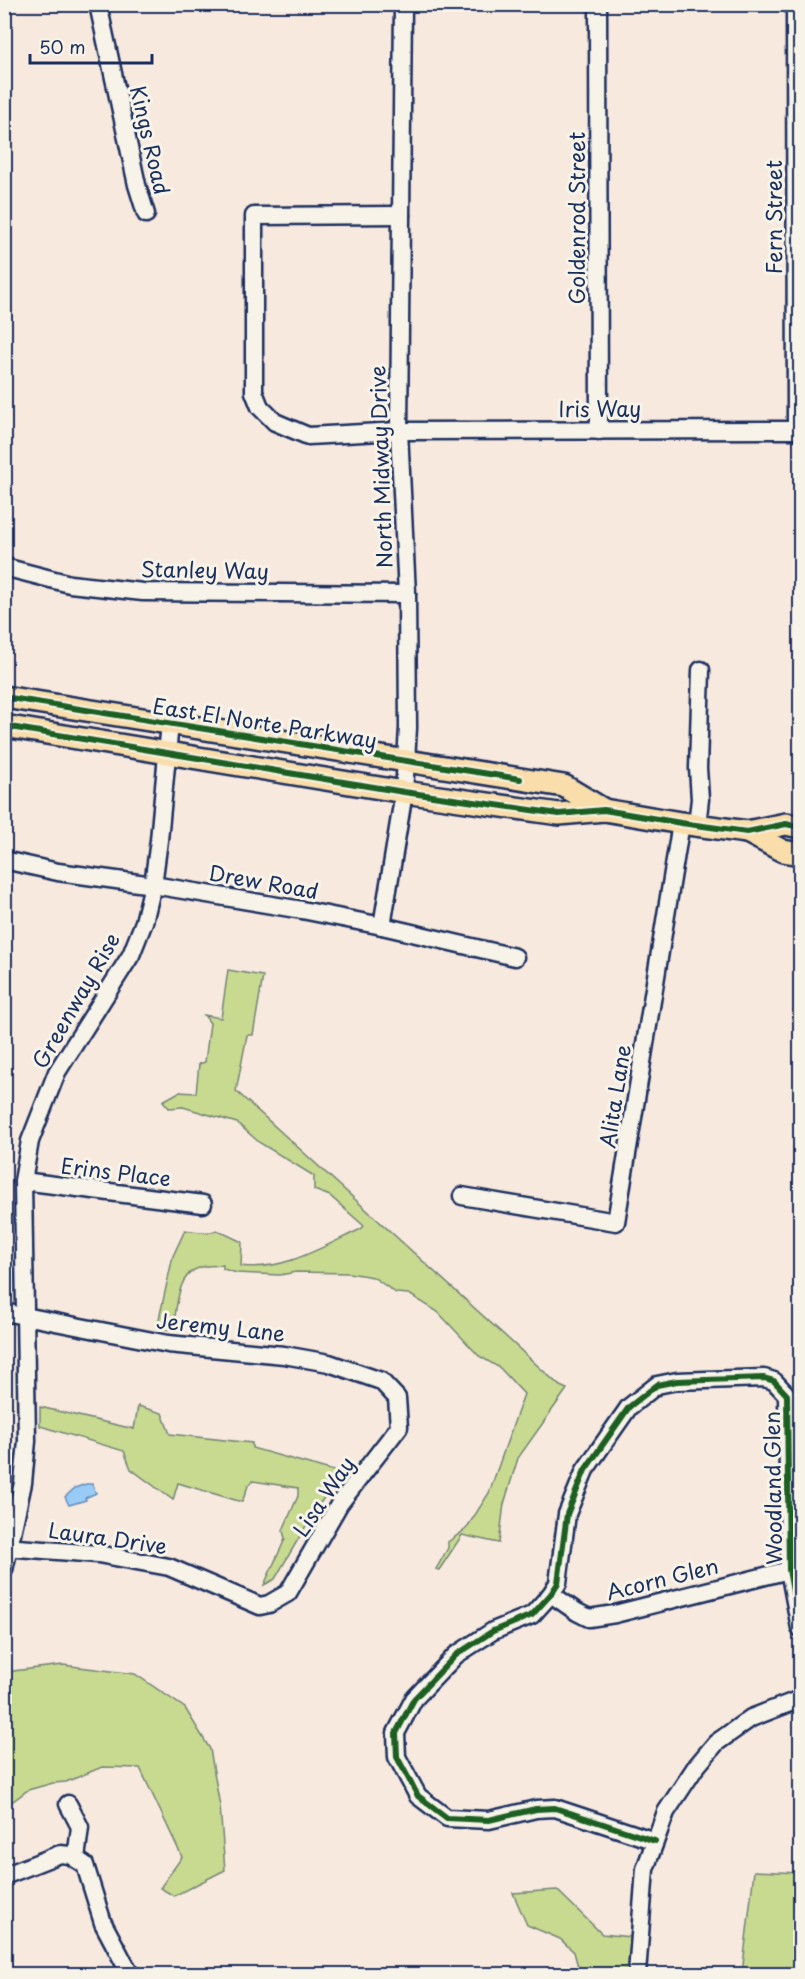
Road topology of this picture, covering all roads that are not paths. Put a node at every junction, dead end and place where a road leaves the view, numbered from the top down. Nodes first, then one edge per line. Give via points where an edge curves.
1 (98, 4) edge
2 (403, 4) edge
3 (598, 4) edge
4 (795, 4) edge
5 (146, 214) dead end
6 (401, 215) junction
7 (798, 429) edge
8 (399, 431) junction
9 (599, 431) junction
10 (4, 567) edge
11 (406, 594) junction
12 (701, 670) dead end
13 (4, 697) edge
14 (170, 723) junction
15 (4, 726) edge
16 (167, 753) junction
17 (406, 760) junction
18 (404, 792) junction
19 (604, 810) junction
20 (689, 824) junction
21 (801, 827) edge
22 (747, 832) junction
23 (801, 854) edge
24 (4, 860) edge
25 (153, 885) junction
26 (382, 926) junction
27 (515, 957) dead end
28 (23, 1181) junction
29 (462, 1196) dead end
30 (203, 1204) dead end
31 (4, 1312) edge
32 (24, 1316) junction
33 (398, 1405) joint
34 (7, 1547) edge
35 (4, 1570) edge
36 (789, 1570) junction
37 (551, 1594) junction
38 (269, 1604) joint
39 (801, 1628) edge
40 (801, 1699) edge
41 (68, 1804) dead end
42 (655, 1840) junction
43 (76, 1859) junction
44 (4, 1876) edge
45 (130, 1974) edge
46 (637, 1974) edge

1 - 5 street, Kings Road
2 - 6 street, North Midway Drive
3 - 9 street, Goldenrod Street
4 - 7 street, Fern Street
6 - 8 street, North Midway Drive
6 - 8 street, Iris Way via 254,216 254,392 260,407 275,422 308,436
7 - 9 street, Iris Way
8 - 9 street, Iris Way
8 - 11 street, North Midway Drive
10 - 11 street, Stanley Way via 70,584 143,592
11 - 17 street, North Midway Drive
12 - 20 street via 700,799
13 - 14 main road, East El Norte Parkway
14 - 16 street, Greenway Rise
14 - 17 main road, East El Norte Parkway
15 - 16 main road, East El Norte Parkway
16 - 18 main road, East El Norte Parkway
16 - 25 street, Greenway Rise
17 - 18 street, North Midway Drive
17 - 19 main road, East El Norte Parkway via 564,786
18 - 19 main road, East El Norte Parkway via 559,814
18 - 26 street, North Midway Drive
19 - 20 main road, East El Norte Parkway
20 - 22 main road, East El Norte Parkway
20 - 29 street, Alita Lane via 616,1222
21 - 22 main road, East El Norte Parkway via 786,824
22 - 23 main road, East El Norte Parkway via 783,851
24 - 25 street, Drew Road
25 - 26 street, Drew Road
25 - 28 street, Greenway Rise via 131,955 57,1072 30,1141
26 - 27 street, Drew Road
28 - 30 street, Erins Place
28 - 32 street, Greenway Rise
31 - 32 street, Jeremy Lane
32 - 33 street, Jeremy Lane via 168,1344 329,1363 381,1381 397,1398
32 - 34 street, Greenway Rise via 27,1441 23,1483
33 - 38 street, Lisa Way via 399,1427 340,1503 288,1593
34 - 35 street, Greenway Rise
34 - 38 street, Laura Drive via 98,1554 169,1567 260,1606
36 - 37 street, Acorn Glen via 615,1614 589,1617
36 - 37 street, Woodland Glen via 787,1395 774,1381 764,1378 677,1381 657,1385 629,1407 585,1470 567,1514 558,1584
36 - 39 street, Woodland Glen
37 - 42 street, Woodland Glen via 532,1615 493,1631 456,1655 414,1699 396,1733 397,1757 418,1796 447,1818 489,1820 555,1808
40 - 42 street via 751,1718 716,1743 666,1812
41 - 43 street via 80,1827
42 - 46 street via 645,1869
43 - 44 street via 60,1854
43 - 45 street via 84,1865 103,1923

